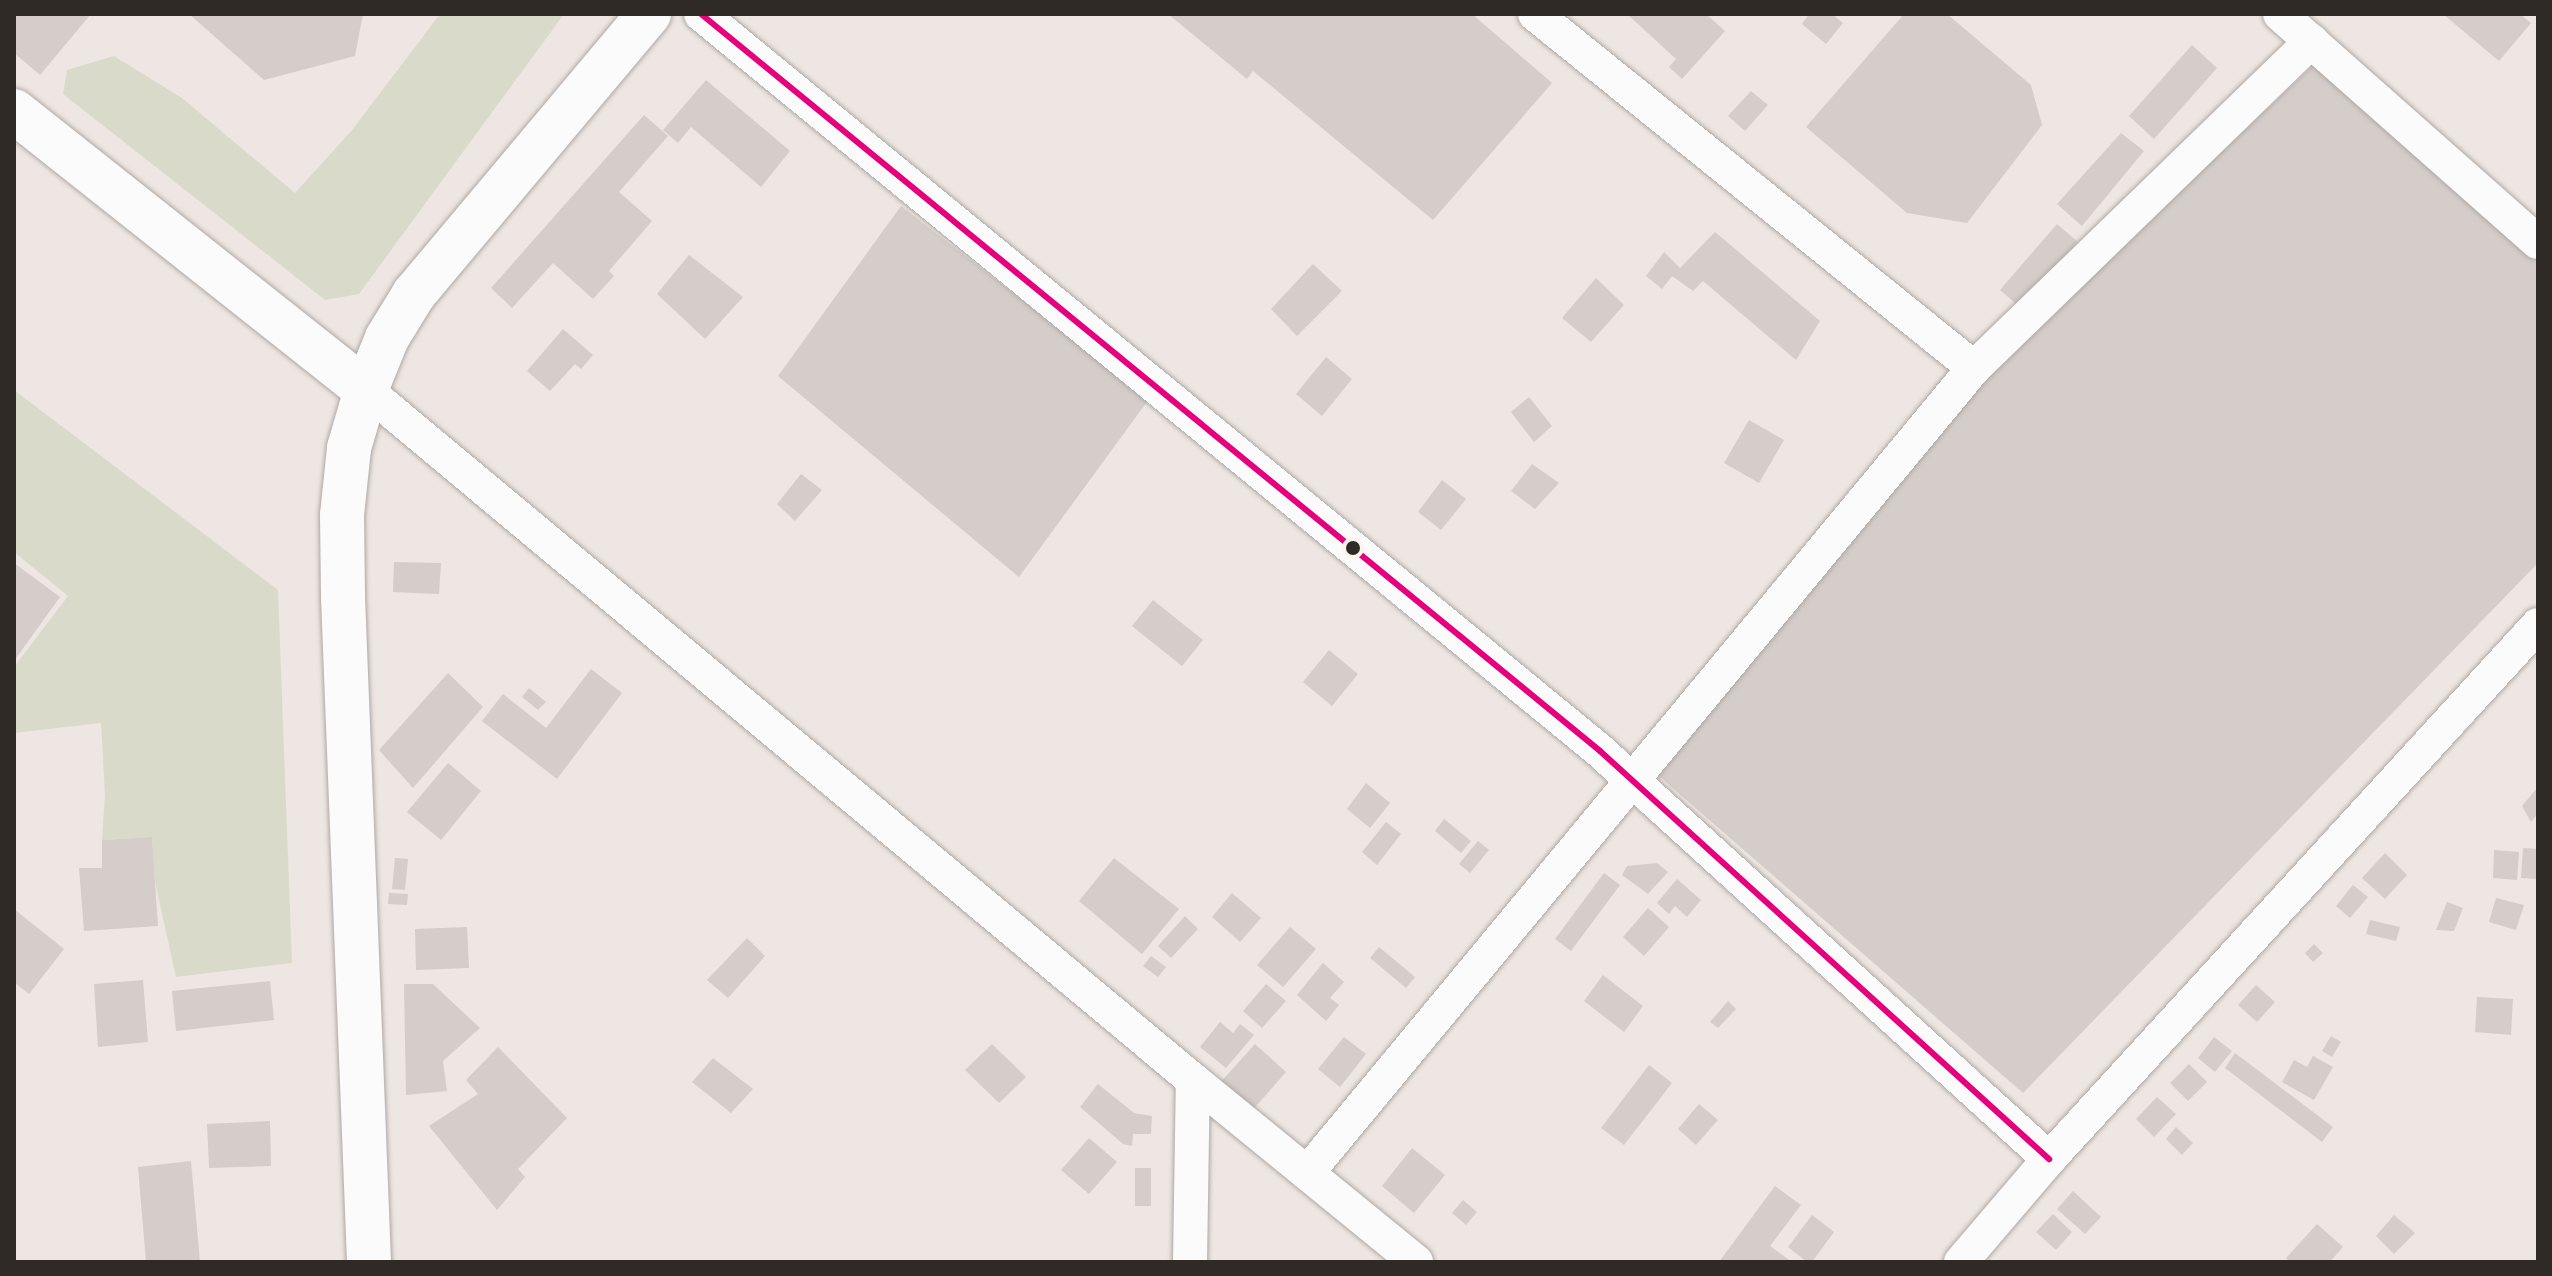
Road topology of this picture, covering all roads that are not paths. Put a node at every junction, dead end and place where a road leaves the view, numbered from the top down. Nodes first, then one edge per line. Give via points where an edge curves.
1 (649, 14) edge
2 (701, 14) edge
3 (1535, 14) edge
4 (2280, 14) edge
5 (2311, 41) junction
6 (14, 111) edge
7 (2538, 242) edge
8 (1974, 368) junction
9 (366, 390) junction
10 (2538, 625) edge
11 (1634, 781) junction
12 (1193, 1080) junction
13 (2049, 1159) junction
14 (1307, 1173) junction
15 (369, 1262) edge
16 (1190, 1262) edge
17 (1416, 1262) edge
18 (1961, 1262) edge

1 - 9 highway via 414,294 387,338
2 - 11 street
3 - 8 street
4 - 5 street
5 - 7 street
5 - 8 street
6 - 9 highway
8 - 11 street
9 - 12 street
9 - 15 highway via 349,448 342,515
10 - 13 street
11 - 13 street
11 - 14 street
12 - 14 street
12 - 16 street
13 - 18 street
14 - 17 street

